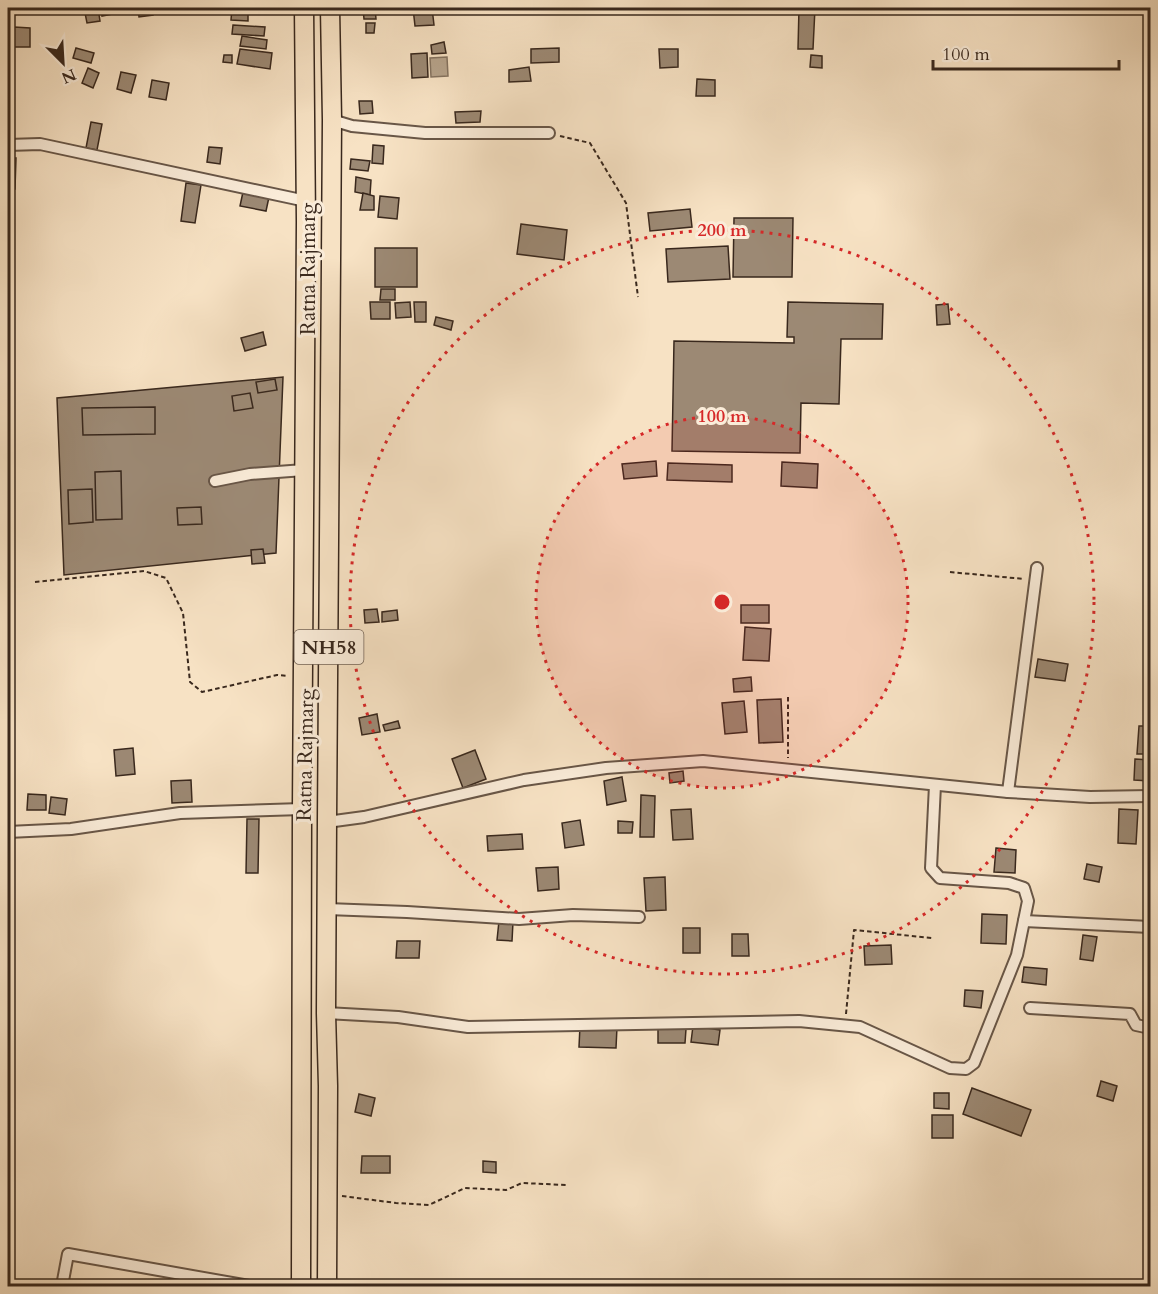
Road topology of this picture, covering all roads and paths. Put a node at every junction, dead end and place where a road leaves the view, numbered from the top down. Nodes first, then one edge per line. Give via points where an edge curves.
1 (17, 8) edge
2 (304, 8) edge
3 (330, 8) edge
4 (8, 10) edge
5 (332, 120) junction
6 (549, 133) joint
7 (8, 145) edge
8 (306, 201) junction
9 (638, 297) dead end
10 (304, 470) junction
11 (215, 481) dead end
12 (950, 572) dead end
13 (1036, 574) joint
14 (35, 582) dead end
15 (303, 677) junction
16 (788, 697) dead end
17 (788, 770) junction
18 (935, 785) junction
19 (1008, 792) junction
20 (1150, 796) edge
21 (302, 809) junction
22 (327, 822) junction
23 (8, 832) edge
24 (327, 909) junction
25 (639, 917) dead end
26 (1024, 921) junction
27 (1150, 927) edge
28 (932, 938) dead end
29 (1030, 1008) dead end
30 (326, 1013) junction
31 (845, 1026) junction
32 (1150, 1028) edge
33 (566, 1185) dead end
34 (327, 1194) junction
35 (62, 1287) edge
36 (249, 1287) edge
37 (301, 1287) edge
38 (327, 1287) edge

1 - 4 street
2 - 8 highway, Ratna Rajmarg / NH58
3 - 5 highway, Ratna Rajmarg / NH58
5 - 6 street via 352,126 424,133
5 - 22 highway, Ratna Rajmarg / NH58
6 - 9 path via 590,143 626,203
7 - 8 street via 40,144
8 - 10 highway, Ratna Rajmarg / NH58
10 - 11 street
10 - 15 highway, Ratna Rajmarg / NH58
12 - 13 path
13 - 19 street
14 - 15 path via 144,571 166,578 183,613 190,682 202,692 277,675
15 - 21 highway, Ratna Rajmarg / NH58
16 - 17 path
17 - 18 street
17 - 22 street via 704,761 606,768 524,780
18 - 19 street
18 - 26 street via 931,868 940,878 1009,883 1024,888 1028,901
19 - 20 street
21 - 23 street via 180,813 71,829
21 - 37 highway, Ratna Rajmarg / NH58
22 - 24 highway, Ratna Rajmarg / NH58
24 - 25 street via 519,919 573,915
24 - 30 highway, Ratna Rajmarg / NH58
26 - 27 street
26 - 31 street via 1017,955 974,1063 966,1069 950,1068 860,1027
28 - 31 path via 854,930
29 - 32 street via 1130,1014 1137,1025
30 - 31 street via 398,1017 468,1027 799,1021
30 - 34 highway, Ratna Rajmarg / NH58
33 - 34 path via 522,1183 506,1190 465,1188 429,1205
34 - 38 highway, Ratna Rajmarg / NH58
35 - 36 street via 68,1254

